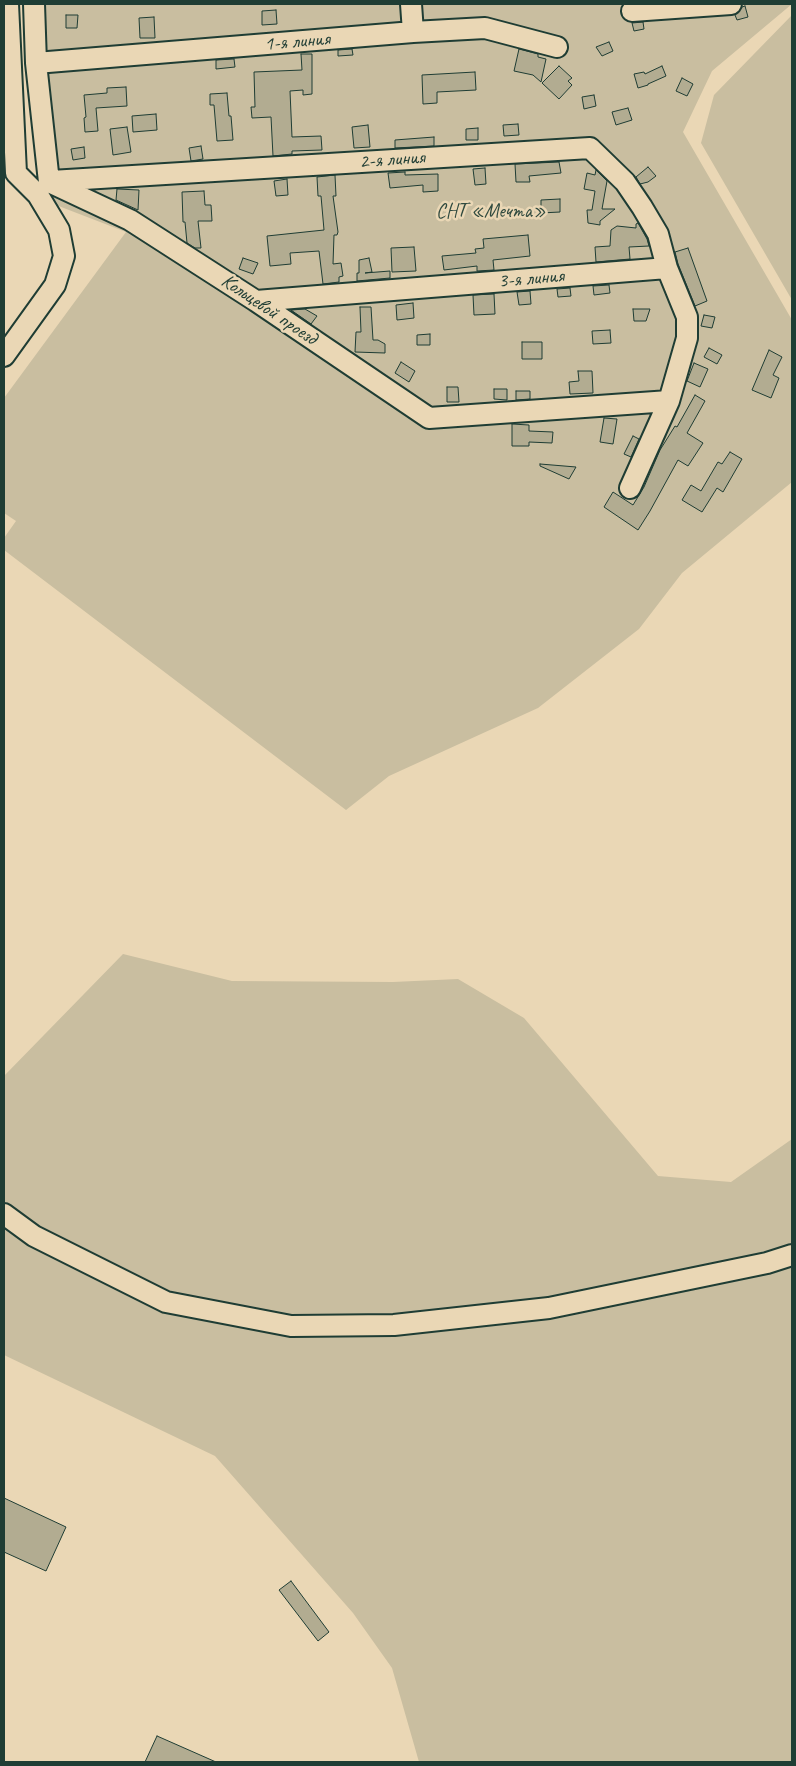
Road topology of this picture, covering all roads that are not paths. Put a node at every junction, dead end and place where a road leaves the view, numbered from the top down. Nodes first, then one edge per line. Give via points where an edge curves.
1 (8, 4) edge
2 (34, 4) edge
3 (411, 4) edge
4 (731, 4) edge
5 (632, 11) dead end
6 (413, 32) junction
7 (557, 47) dead end
8 (36, 63) junction
9 (49, 182) junction
10 (667, 268) junction
11 (256, 300) junction
12 (4, 356) edge
13 (669, 401) junction
14 (630, 488) dead end
15 (4, 1214) edge
16 (792, 1255) edge

1 - 12 street via 16,173 38,195 59,230 64,256 54,285
2 - 8 street
3 - 6 street
4 - 5 street
6 - 7 street, 1-я линия via 485,28
6 - 8 street, 1-я линия
8 - 9 street
9 - 10 street, 2-я линия via 590,148 625,182 642,208 658,234
9 - 11 street, Кольцевой проезд via 130,220
10 - 11 street, 3-я линия
10 - 13 street via 687,317 688,338
11 - 13 street, Кольцевой проезд via 429,418
13 - 14 street
15 - 16 street via 34,1236 166,1302 291,1326 394,1325 549,1308

